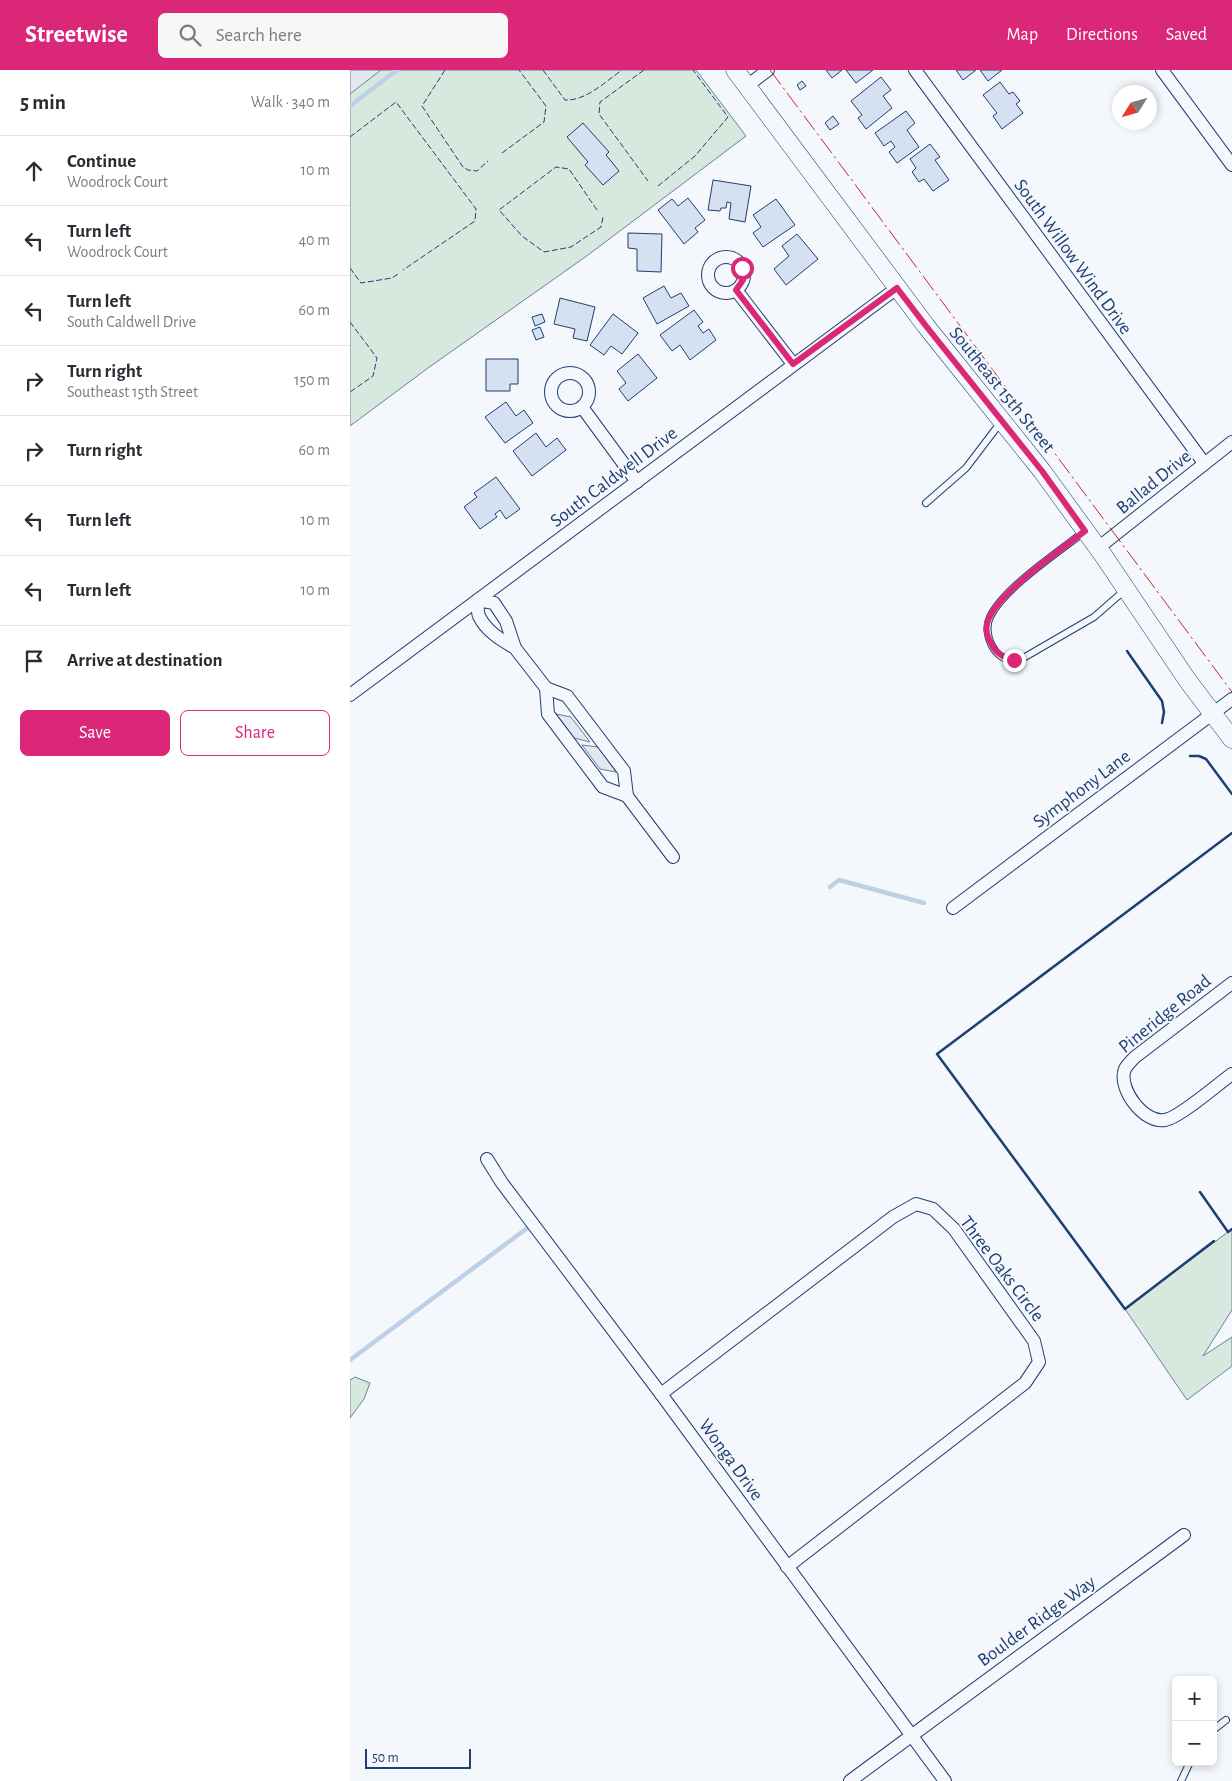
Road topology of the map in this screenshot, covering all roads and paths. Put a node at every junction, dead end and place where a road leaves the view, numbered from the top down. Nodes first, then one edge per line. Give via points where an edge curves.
1 (735, 70) edge
2 (768, 70) edge
3 (915, 70) edge
4 (1162, 70) edge
5 (747, 86) junction
6 (1232, 165) edge
7 (897, 288) junction
8 (736, 290) dead end
9 (793, 364) junction
10 (582, 407) dead end
11 (1002, 421) junction
12 (1232, 442) edge
13 (1204, 464) junction
14 (637, 482) junction
15 (926, 503) dead end
16 (1085, 531) junction
17 (1098, 548) junction
18 (1126, 590) junction
19 (478, 600) junction
20 (506, 621) junction
21 (491, 632) junction
22 (515, 648) junction
23 (546, 688) junction
24 (350, 695) edge
25 (1232, 699) edge
26 (1213, 714) junction
27 (1232, 739) edge
28 (627, 796) junction
29 (673, 857) dead end
30 (953, 908) dead end
31 (1232, 983) edge
32 (1232, 1074) edge
33 (487, 1159) dead end
34 (661, 1394) junction
35 (1184, 1535) dead end
36 (787, 1567) junction
37 (1226, 1720) dead end
38 (1217, 1727) edge
39 (910, 1735) junction
40 (1188, 1766) edge
41 (850, 1781) edge
42 (945, 1781) edge
43 (1181, 1781) edge

1 - 5 main road, Southeast 15th Street
2 - 5 street
3 - 13 street, South Willow Wind Drive
4 - 6 street
5 - 7 main road, Southeast 15th Street
7 - 9 street, South Caldwell Drive
7 - 11 main road, Southeast 15th Street
8 - 9 street
9 - 14 street, South Caldwell Drive
10 - 14 street
11 - 15 lane via 966,468
11 - 16 main road, Southeast 15th Street
12 - 13 street, Ballad Drive
13 - 17 street, Ballad Drive
14 - 19 street, South Caldwell Drive
16 - 17 main road, Southeast 15th Street
16 - 18 lane via 1034,571 996,607 986,627 997,653 1014,660 1025,657 1094,616
17 - 18 main road, Southeast 15th Street
18 - 26 main road, Southeast 15th Street
19 - 20 street via 494,603
19 - 21 street via 478,616
19 - 24 street, South Caldwell Drive
20 - 21 street
20 - 22 street
21 - 22 street
22 - 23 street
23 - 28 street via 567,696 624,771
23 - 28 street via 548,714 603,787
25 - 26 street, Symphony Lane
26 - 27 main road, Southeast 15th Street
26 - 30 street, Symphony Lane
28 - 29 street
31 - 32 street, Pineridge Road via 1135,1057 1125,1068 1124,1082 1127,1092 1145,1115 1164,1120 1176,1116
33 - 34 street, Wonga Drive
34 - 36 street, Wonga Drive
34 - 36 street, Three Oaks Circle via 893,1217 916,1204 933,1210 954,1229 1034,1341 1040,1362 1025,1383
35 - 39 street, Boulder Ridge Way
36 - 39 street, Wonga Drive
37 - 38 lane
39 - 41 street, Boulder Ridge Way
39 - 42 street, Wonga Drive
40 - 43 lane

